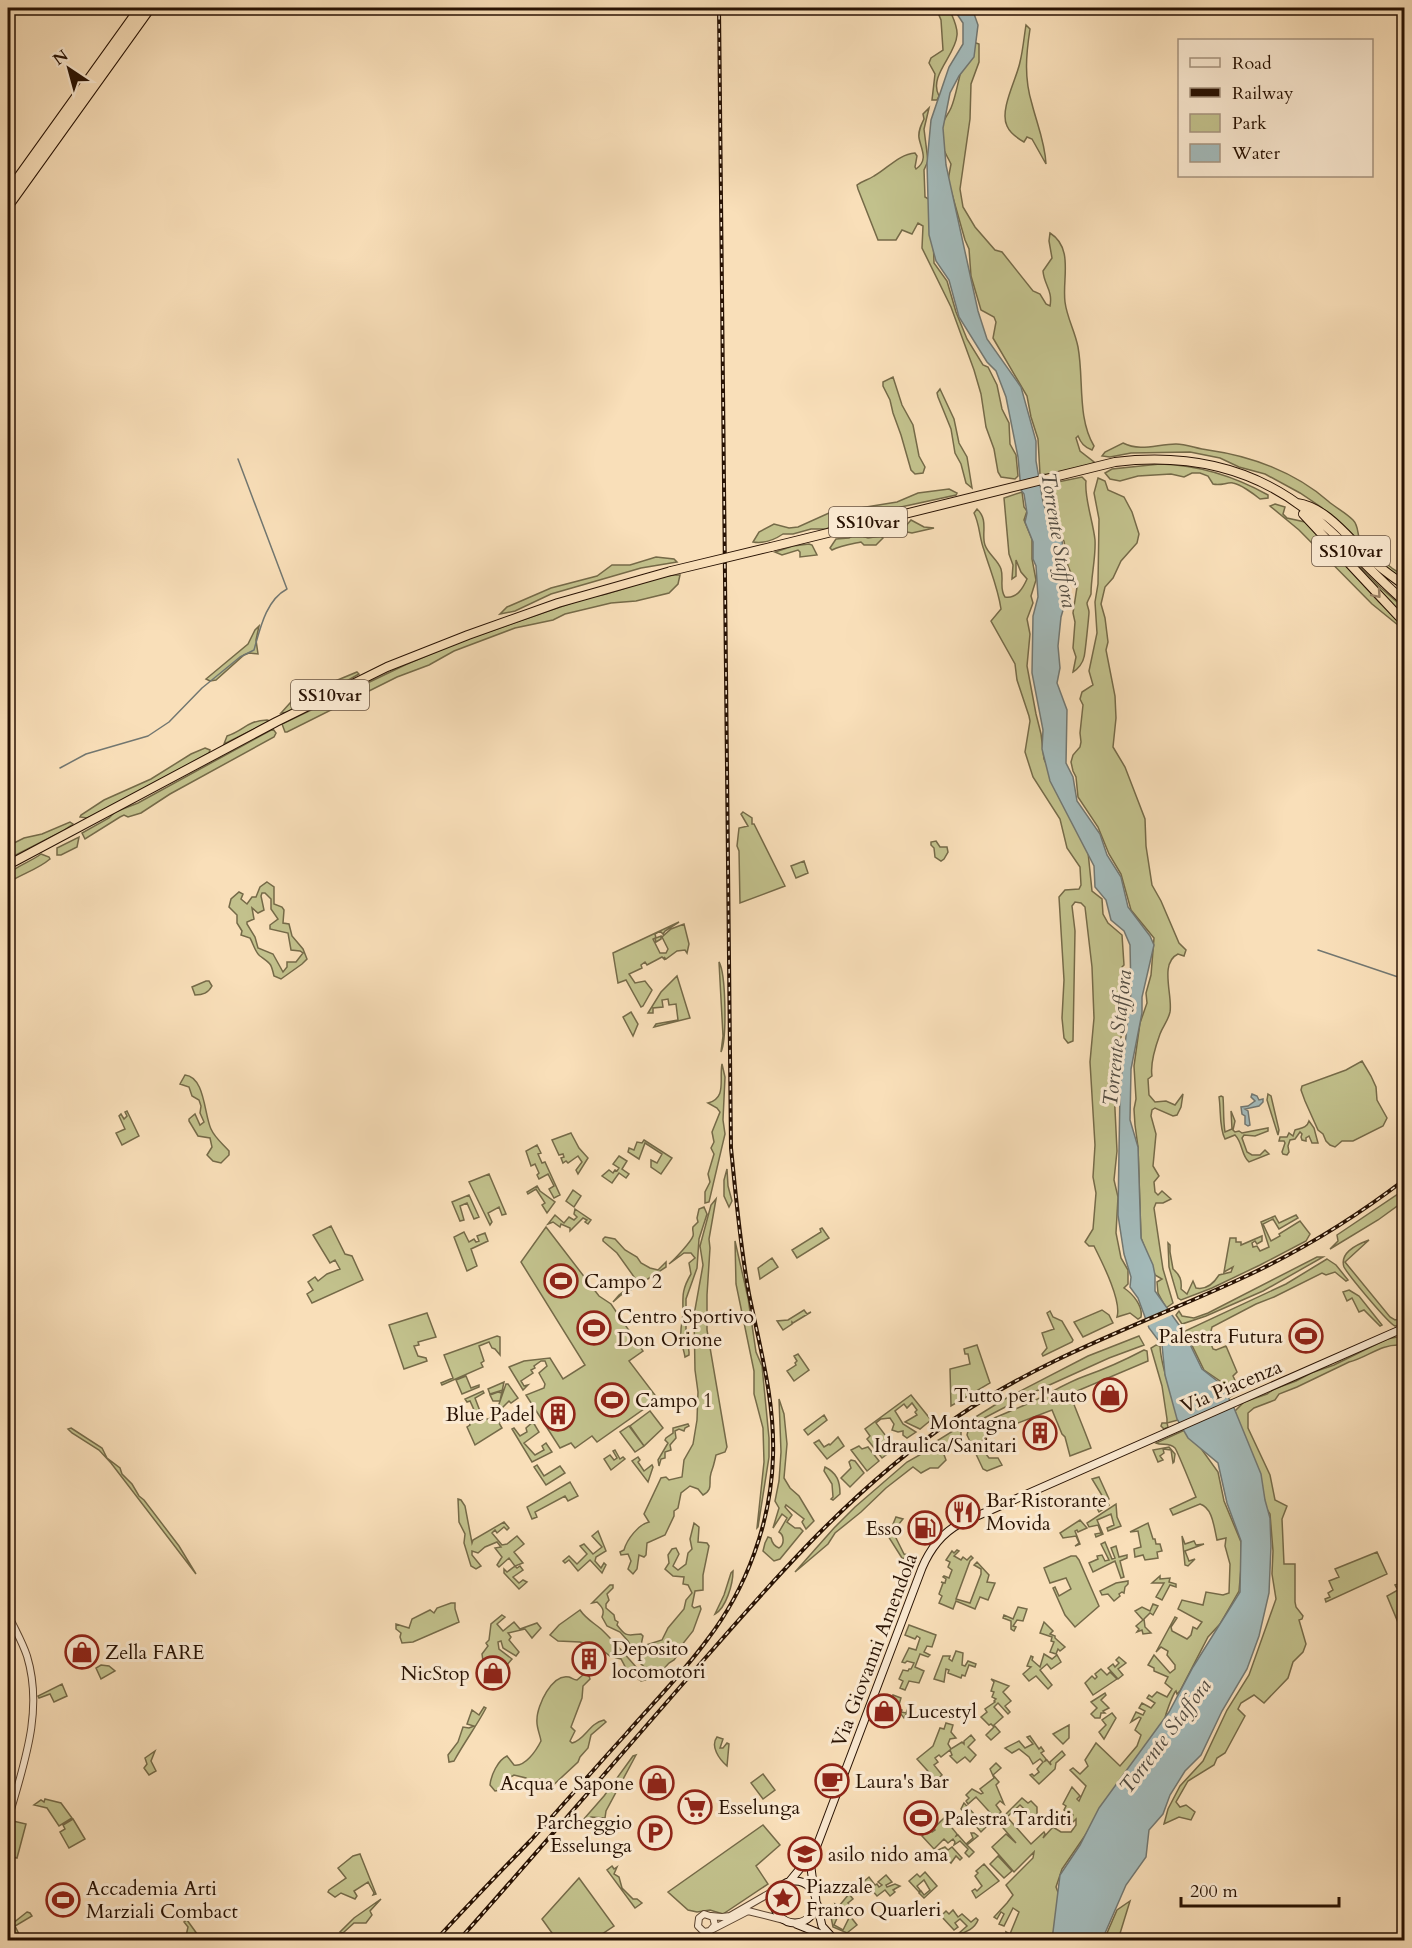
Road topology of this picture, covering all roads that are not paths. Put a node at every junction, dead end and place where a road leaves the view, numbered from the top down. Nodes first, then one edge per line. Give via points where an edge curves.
1 (140, 8) edge
2 (150, 8) edge
3 (8, 192) edge
4 (8, 206) edge
5 (1297, 503) junction
6 (1404, 585) edge
7 (1404, 601) edge
8 (1404, 622) edge
9 (8, 864) edge
10 (1404, 1328) edge
11 (1169, 1431) joint
12 (8, 1614) edge
13 (8, 1820) edge
14 (817, 1845) junction
15 (786, 1884) junction
16 (814, 1891) junction
17 (817, 1904) junction
18 (711, 1916) junction
19 (784, 1920) junction
20 (794, 1923) junction
21 (700, 1929) junction
22 (712, 1930) junction
23 (700, 1941) edge
24 (836, 1941) edge

1 - 3 highway
2 - 4 highway
5 - 6 highway via 1308,504 1328,518
5 - 7 highway, SS10var
5 -> 8 highway via 1301,512
5 - 9 highway, SS10var, bridge via 1262,482 1227,468 1147,458 1115,462 671,571 558,603 387,667
10 - 11 main road, Via Piacenza
11 - 14 main road, Via Giovanni Amendola via 959,1524 938,1540 907,1606
12 - 13 street via 27,1657 34,1711
14 - 15 main road, Via Giovanni Amendola via 805,1865
14 - 16 main road, Via Giovanni Amendola via 811,1868
15 - 16 main road via 801,1881
15 - 18 street via 730,1916
15 - 19 main road via 776,1895 774,1906
16 - 17 main road
17 - 20 main road via 811,1917
17 - 24 main road via 822,1926
18 - 21 street via 699,1917
18 - 22 street via 716,1922
19 - 20 main road
19 - 22 street via 748,1911
20 - 24 main road
21 - 22 street
21 - 23 street
22 - 23 street

